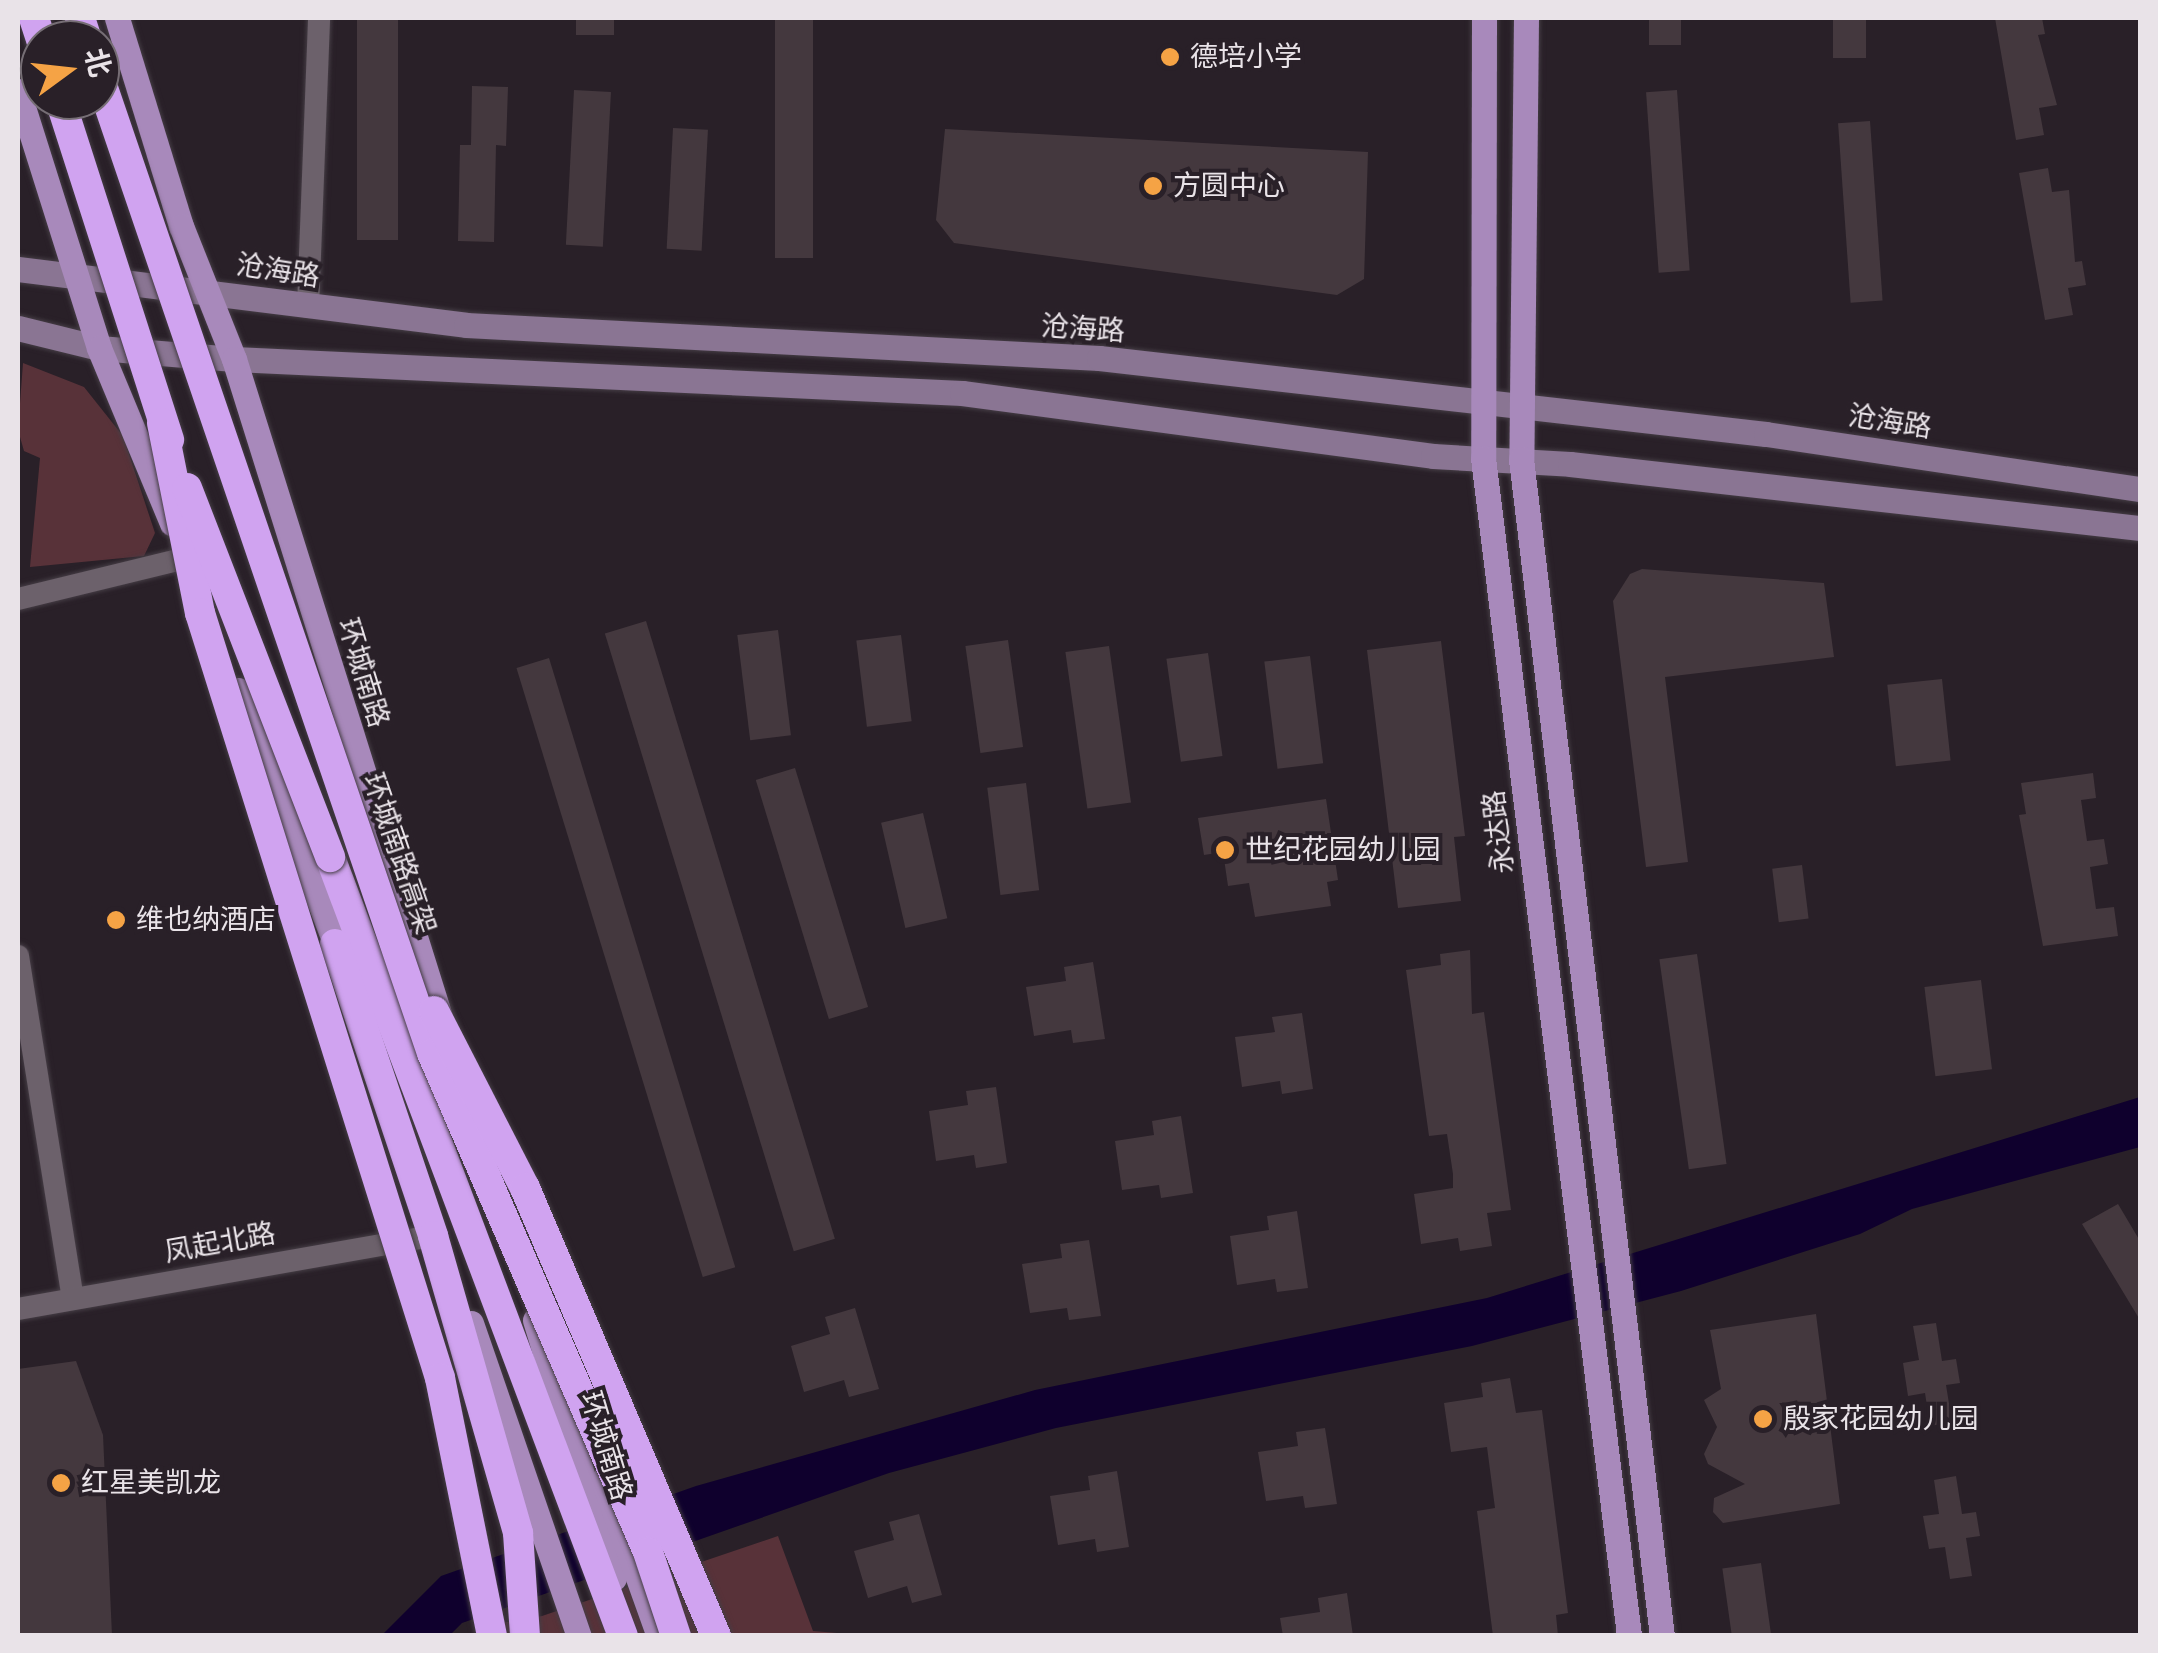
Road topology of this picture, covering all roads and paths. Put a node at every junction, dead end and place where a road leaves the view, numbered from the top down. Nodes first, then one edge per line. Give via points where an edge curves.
1 (118, 18) edge
2 (319, 18) edge
3 (1484, 18) edge
4 (1526, 18) edge
5 (18, 90) edge
6 (66, 120) edge
7 (115, 120) edge
8 (18, 269) edge
9 (74, 277) junction
10 (204, 290) junction
11 (308, 307) junction
12 (18, 328) edge
13 (98, 348) junction
14 (234, 358) junction
15 (1480, 404) junction
16 (1522, 407) junction
17 (162, 423) junction
18 (1483, 458) junction
19 (1522, 460) junction
20 (2140, 489) edge
21 (2140, 528) edge
22 (186, 558) junction
23 (18, 599) edge
24 (394, 909) junction
25 (336, 944) junction
26 (18, 956) edge
27 (434, 1236) junction
28 (73, 1299) junction
29 (18, 1309) edge
30 (601, 1499) junction
31 (530, 1527) junction
32 (492, 1636) edge
33 (526, 1636) edge
34 (579, 1636) edge
35 (623, 1636) edge
36 (632, 1636) edge
37 (660, 1636) edge
38 (676, 1636) edge
39 (716, 1636) edge
40 (1628, 1636) edge
41 (1662, 1636) edge

1 - 10 main road, 环城南路
2 - 11 street
3 - 15 main road, 永达路
4 - 16 main road
5 - 9 main road
6 - 17 highway, bridge
7 - 24 highway, 环城南路高架, bridge
8 - 9 main road, 沧海路
9 - 10 main road, 沧海路
9 - 13 main road
10 - 11 main road, 沧海路
10 - 14 main road, 环城南路
11 - 15 main road, 沧海路 via 486,326 1099,358
12 - 13 main road
13 - 14 main road
13 - 22 main road
14 - 18 main road via 962,393 1098,416
14 - 24 main road, 环城南路
15 - 16 main road, 沧海路
15 - 18 main road, 永达路
16 - 19 main road
16 - 20 main road, 沧海路 via 1766,434
17 - 32 highway, bridge via 200,613 440,1378
17 - 35 highway, bridge
18 - 19 main road
18 - 40 main road, 永达路
19 - 21 main road
19 - 41 main road
22 - 23 street
22 - 25 main road
24 - 30 main road, 环城南路
24 - 38 highway, 环城南路高架, bridge via 432,1052 648,1552
24 - 39 highway, bridge via 526,1188
25 - 27 highway
25 - 31 main road
26 - 28 street
27 - 28 street, 凤起北路
27 - 31 highway
28 - 29 street, 凤起北路
30 - 36 main road, 环城南路
30 - 37 main road
31 - 33 highway
31 - 34 main road

